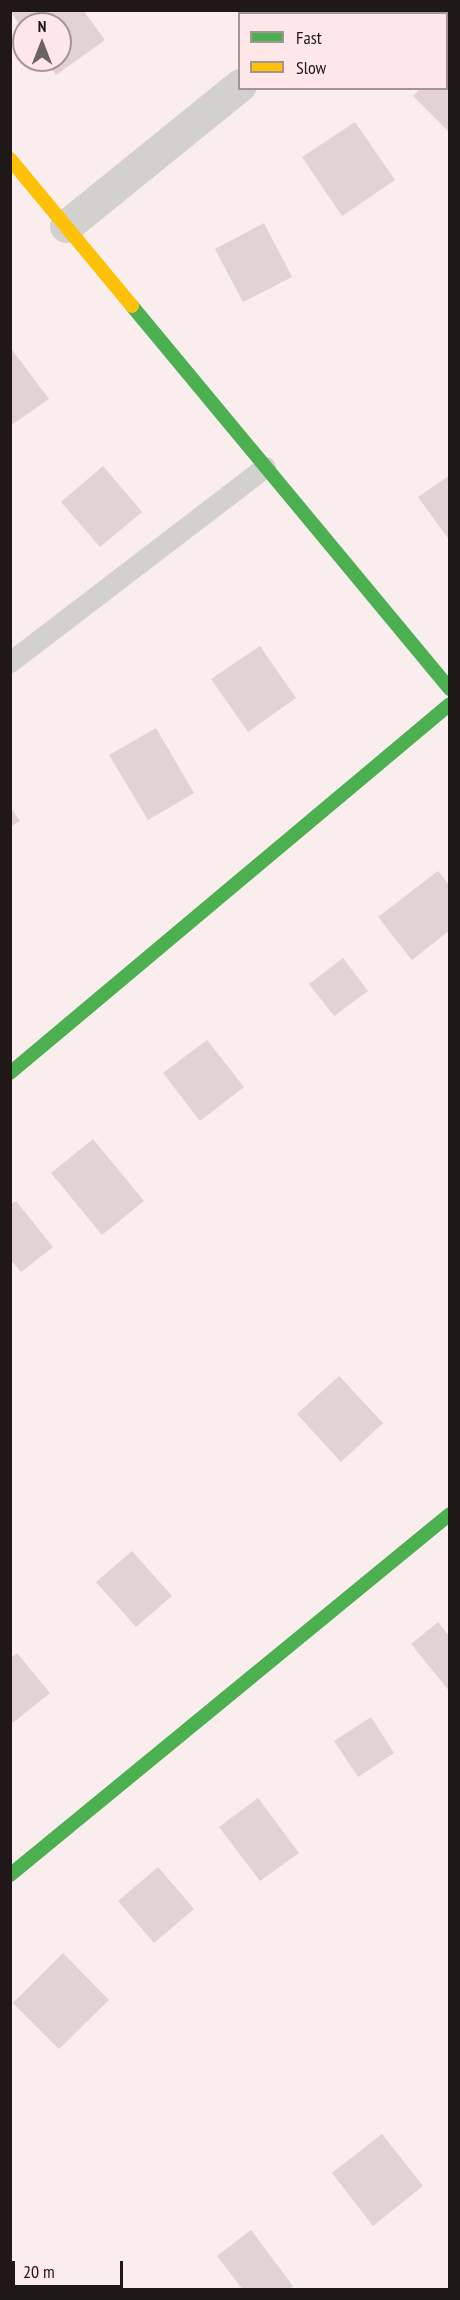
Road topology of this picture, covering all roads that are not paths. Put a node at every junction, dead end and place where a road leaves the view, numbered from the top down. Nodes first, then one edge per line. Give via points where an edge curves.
1 (238, 87) edge
2 (10, 159) edge
3 (66, 226) junction
4 (265, 467) junction
5 (10, 662) edge
6 (450, 689) edge
7 (450, 704) edge
8 (10, 1073) edge
9 (450, 1514) edge
10 (10, 1875) edge

1 - 3 street
2 - 3 street
3 - 4 street
4 - 5 lane
4 - 6 street
7 - 8 street
9 - 10 street

